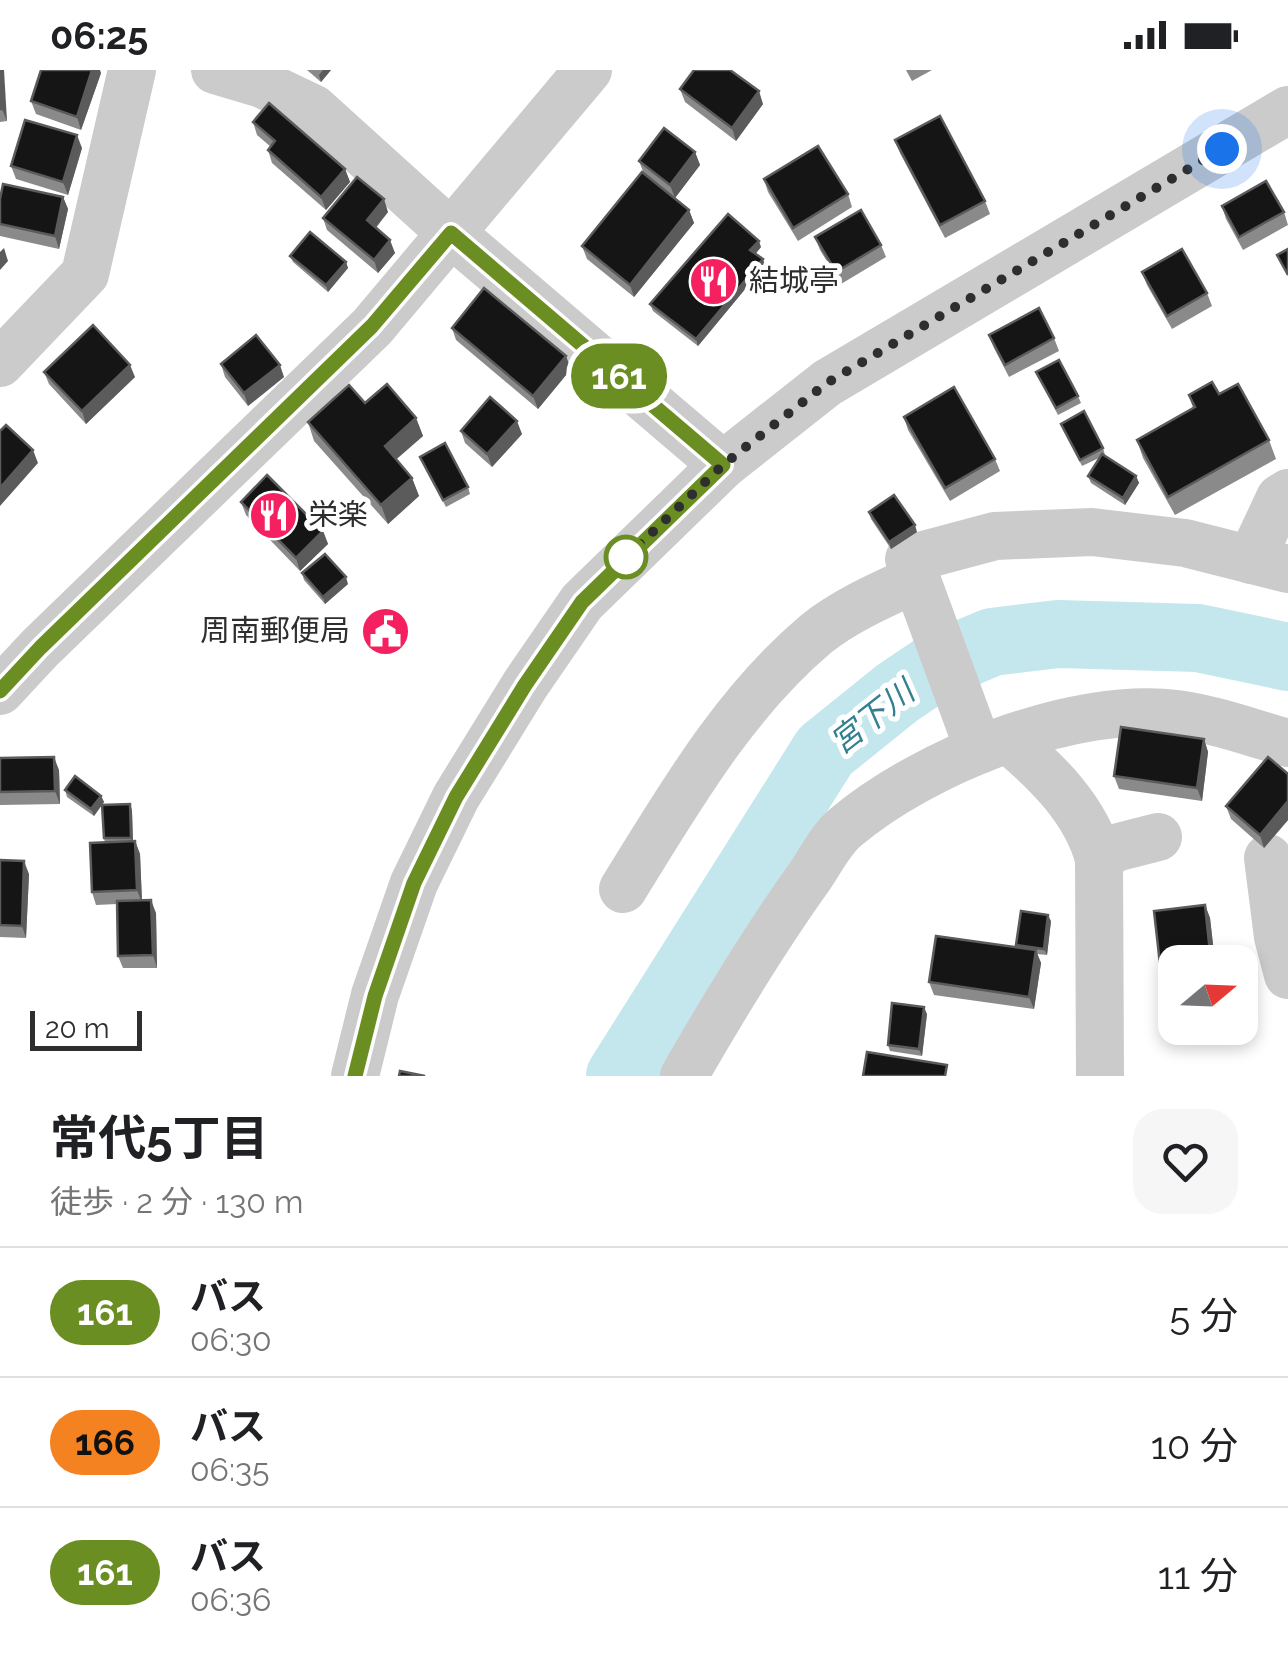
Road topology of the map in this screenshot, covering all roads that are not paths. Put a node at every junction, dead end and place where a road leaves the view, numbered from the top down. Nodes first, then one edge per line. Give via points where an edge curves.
1 (132, 70) edge
2 (215, 70) edge
3 (588, 70) edge
4 (1288, 110) edge
5 (451, 233) junction
6 (0, 363) edge
7 (723, 465) junction
8 (1288, 493) edge
9 (1270, 564) edge
10 (918, 585) junction
11 (0, 691) edge
12 (988, 743) junction
13 (1288, 743) edge
14 (1158, 837) dead end
15 (1268, 858) dead end
16 (1099, 859) junction
17 (623, 889) dead end
18 (1288, 975) edge
19 (355, 1076) edge
20 (684, 1076) edge
21 (1100, 1076) edge

1 - 6 street via 85,274
2 - 5 street via 314,109
3 - 5 street
4 - 7 street via 827,383
5 - 7 street
5 - 11 street via 372,326
7 - 19 street via 582,602 456,797 414,883
8 - 9 street via 1280,498
9 - 10 street via 1185,543 1092,532 994,536 910,559
10 - 12 street
10 - 17 street via 884,593 818,632 788,661 713,745
12 - 13 street via 1081,716 1123,712 1178,714
12 - 16 street via 1038,764 1092,834
12 - 20 street via 912,782 843,829
14 - 16 street
15 - 18 street
16 - 21 street

